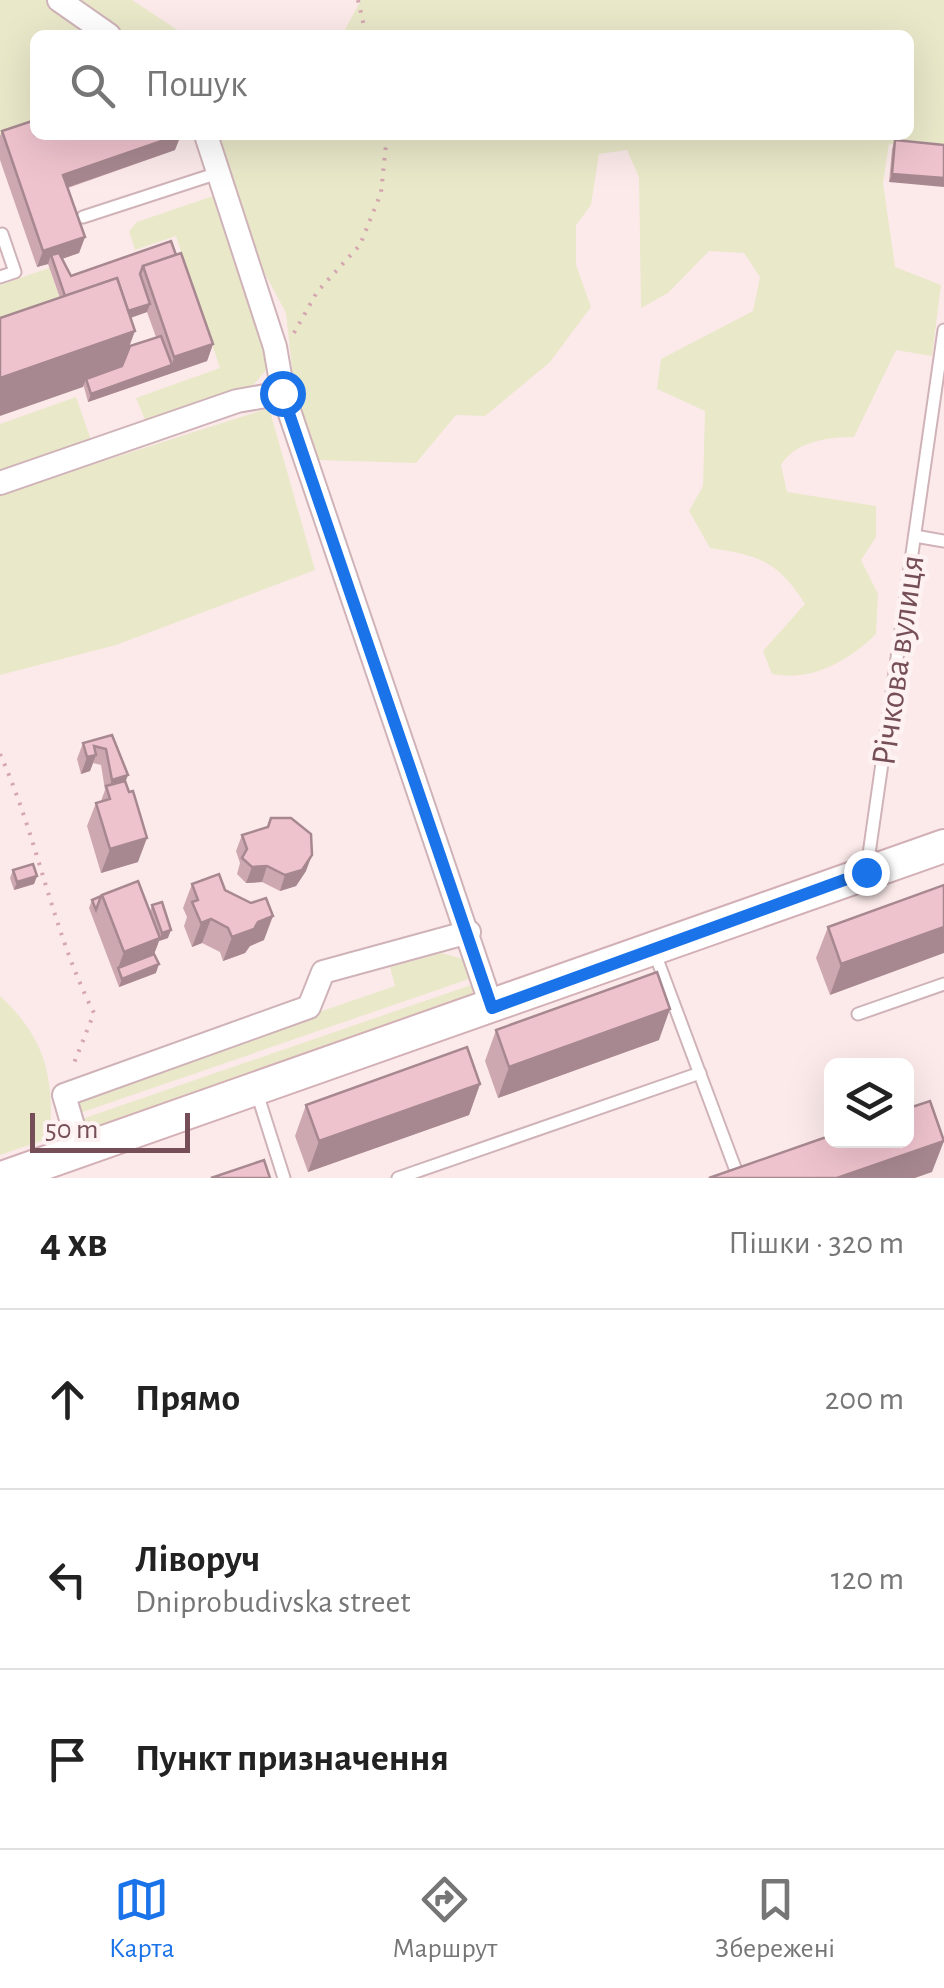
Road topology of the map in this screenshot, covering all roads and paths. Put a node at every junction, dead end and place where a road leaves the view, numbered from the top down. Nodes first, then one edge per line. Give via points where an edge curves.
1 (59, 0) edge
2 (358, 0) edge
3 (102, 30) edge
4 (365, 30) edge
5 (208, 140) edge
6 (386, 140) edge
7 (218, 173) junction
8 (83, 217) edge
9 (2, 234) dead end
10 (0, 277) edge
11 (944, 330) edge
12 (287, 346) dead end
13 (282, 393) junction
14 (0, 483) edge
15 (915, 536) junction
16 (944, 541) edge
17 (0, 754) edge
18 (944, 846) edge
19 (866, 872) junction
20 (469, 932) junction
21 (654, 951) junction
22 (944, 984) edge
23 (492, 1008) junction
24 (858, 1014) dead end
25 (700, 1073) junction
26 (67, 1086) dead end
27 (256, 1090) junction
28 (80, 1150) junction
29 (755, 1170) edge
30 (38, 1172) edge
31 (734, 1177) edge
32 (2, 1178) edge
33 (284, 1178) edge
34 (398, 1178) edge

1 - 3 street
2 - 4 path
5 - 7 street
6 - 12 path via 381,193 360,245 317,292
7 - 8 lane
7 - 13 street via 275,347
9 - 10 lane via 15,272
11 - 15 lane, Річкова вулиця
13 - 14 street via 237,402
13 - 20 street
15 - 16 lane
15 - 19 lane, Річкова вулиця
17 - 26 path via 94,1014
18 - 19 street
19 - 21 street
20 - 23 street
20 - 28 street via 323,972 310,1007 64,1095
21 - 23 street
21 - 25 lane
22 - 24 lane
23 - 27 street
25 - 31 lane
25 - 34 lane
27 - 28 street
27 - 33 lane
28 - 30 street
29 - 31 lane
30 - 32 street

